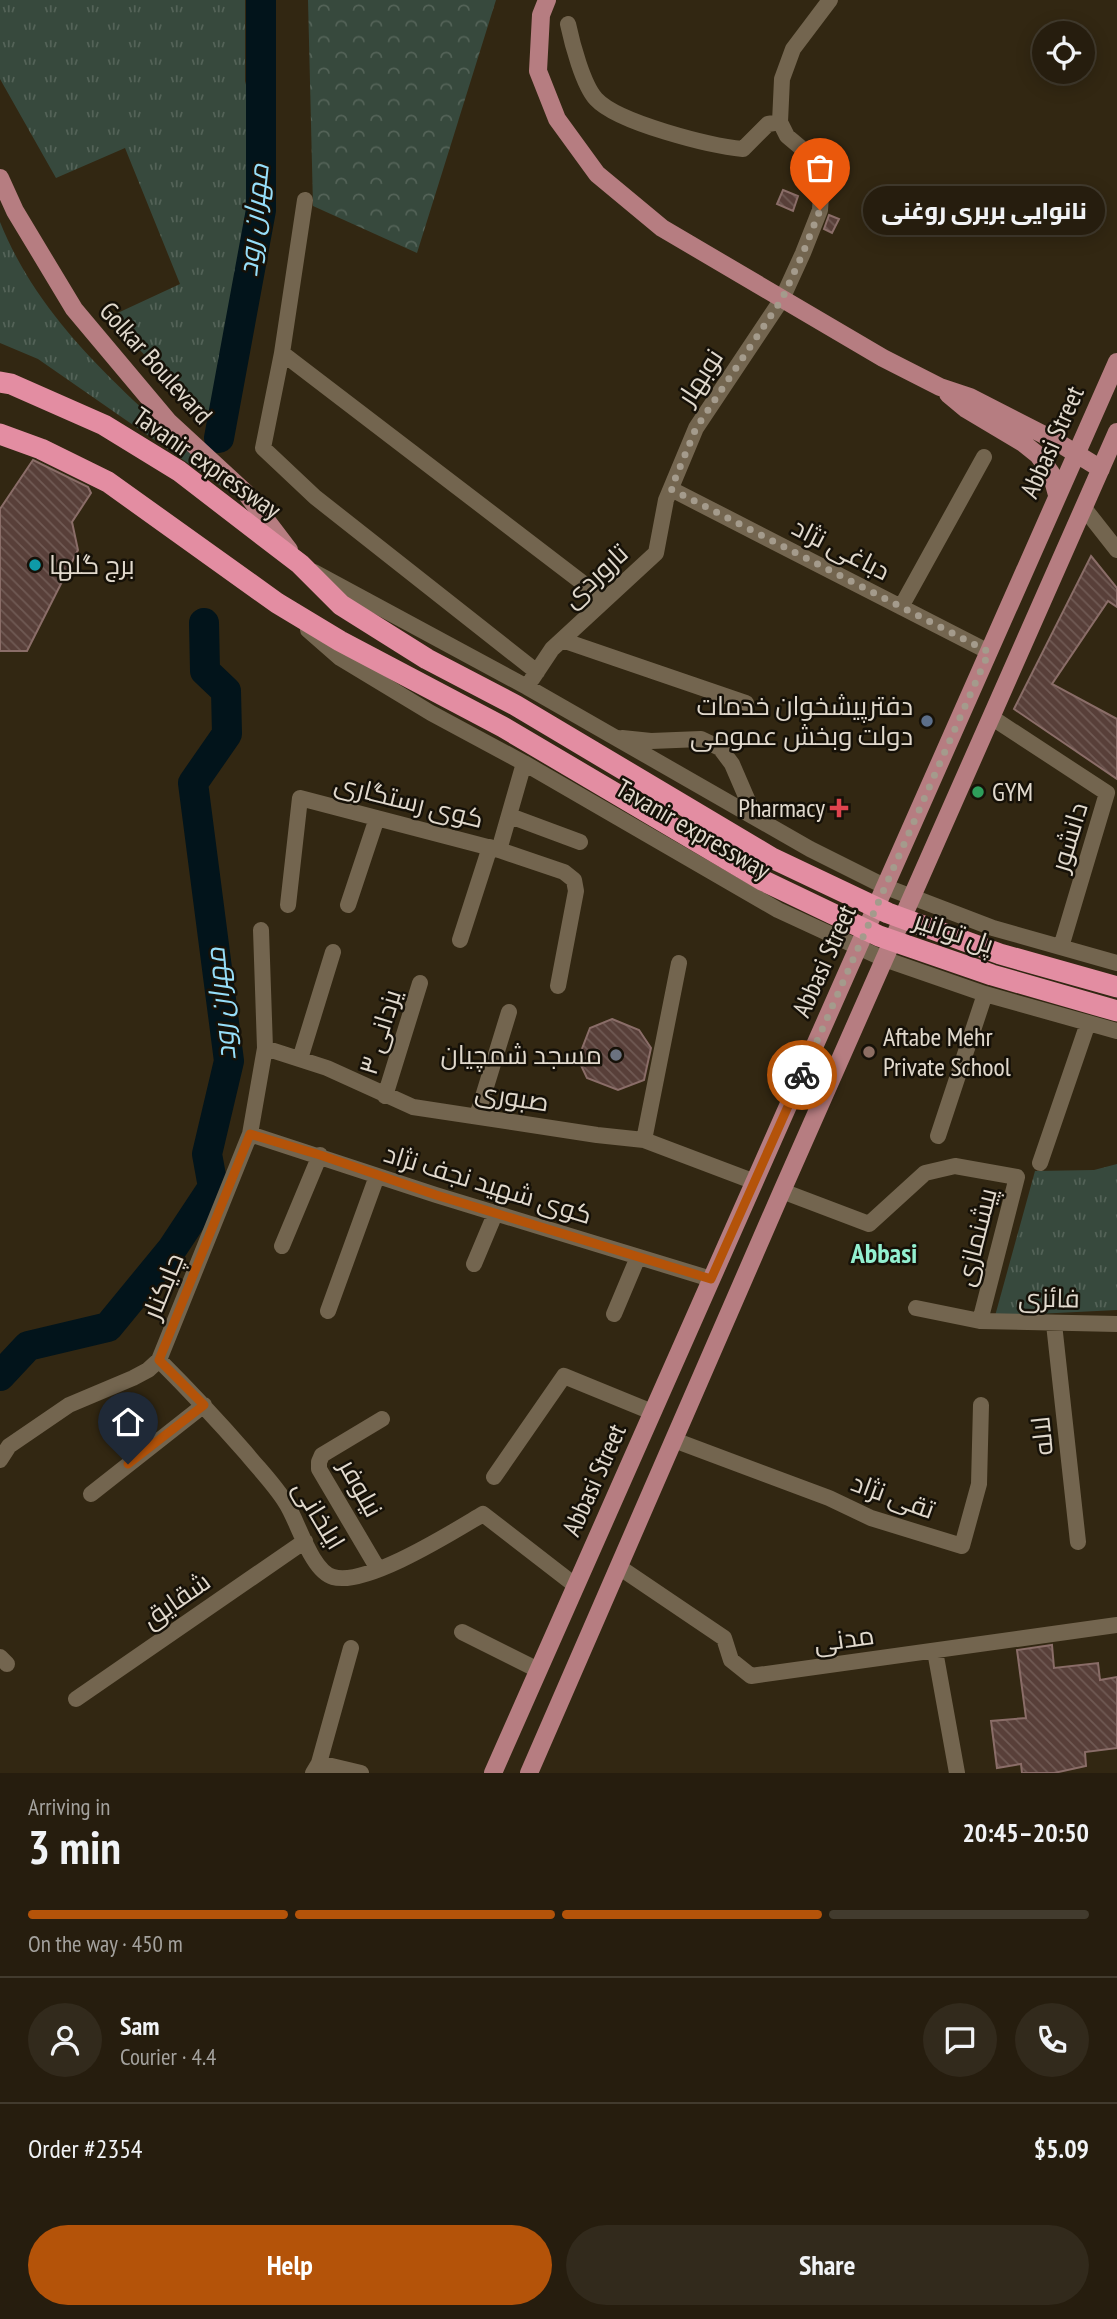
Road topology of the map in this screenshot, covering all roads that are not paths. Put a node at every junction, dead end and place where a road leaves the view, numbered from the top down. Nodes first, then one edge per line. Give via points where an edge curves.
1 (547, 0) edge
2 (830, 0) edge
3 (568, 24) dead end
4 (780, 122) junction
5 (0, 178) edge
6 (305, 200) dead end
7 (782, 299) junction
8 (282, 353) junction
9 (1117, 362) edge
10 (0, 382) edge
11 (940, 387) junction
12 (1117, 432) edge
13 (0, 434) edge
14 (1075, 454) junction
15 (984, 457) dead end
16 (1101, 469) junction
17 (671, 489) junction
18 (1057, 495) junction
19 (1084, 508) junction
20 (1117, 550) edge
21 (300, 564) junction
22 (605, 600) junction
23 (277, 603) junction
24 (901, 607) junction
25 (562, 640) junction
26 (989, 652) junction
27 (427, 659) joint
28 (537, 672) junction
29 (416, 680) joint
30 (527, 687) junction
31 (746, 703) dead end
32 (991, 717) junction
33 (615, 737) junction
34 (523, 763) junction
35 (754, 815) junction
36 (510, 816) junction
37 (377, 818) junction
38 (580, 842) dead end
39 (495, 849) junction
40 (810, 849) junction
41 (886, 887) junction
42 (912, 897) junction
43 (288, 905) dead end
44 (348, 905) dead end
45 (778, 910) junction
46 (993, 928) junction
47 (261, 930) dead end
48 (460, 940) dead end
49 (1061, 947) junction
50 (858, 948) junction
51 (333, 952) dead end
52 (884, 959) junction
53 (679, 963) dead end
54 (1117, 963) edge
55 (420, 983) dead end
56 (558, 986) dead end
57 (1117, 987) edge
58 (977, 991) junction
59 (1117, 1011) edge
60 (509, 1012) dead end
61 (1088, 1023) junction
62 (1117, 1031) edge
63 (265, 1048) junction
64 (300, 1059) junction
65 (386, 1096) junction
66 (477, 1116) junction
67 (250, 1134) junction
68 (937, 1136) dead end
69 (644, 1140) junction
70 (320, 1155) junction
71 (1040, 1163) dead end
72 (377, 1176) junction
73 (755, 1182) junction
74 (782, 1191) junction
75 (495, 1214) junction
76 (282, 1246) dead end
77 (638, 1257) junction
78 (474, 1264) dead end
79 (711, 1279) junction
80 (916, 1308) dead end
81 (328, 1311) dead end
82 (614, 1314) dead end
83 (980, 1321) junction
84 (1054, 1324) junction
85 (1117, 1324) edge
86 (159, 1360) junction
87 (204, 1405) junction
88 (981, 1405) dead end
89 (652, 1412) junction
90 (382, 1419) dead end
91 (674, 1440) junction
92 (638, 1445) junction
93 (667, 1457) junction
94 (0, 1460) edge
95 (494, 1478) dead end
96 (91, 1493) dead end
97 (305, 1541) junction
98 (1079, 1542) dead end
99 (619, 1567) junction
100 (378, 1569) junction
101 (576, 1586) junction
102 (1117, 1625) edge
103 (462, 1632) dead end
104 (351, 1648) dead end
105 (935, 1651) junction
106 (538, 1670) junction
107 (76, 1699) dead end
108 (316, 1768) edge
109 (360, 1773) edge
110 (493, 1773) edge
111 (529, 1773) edge
112 (957, 1773) edge

1 - 7 main road via 541,15 538,71 557,119 597,174 662,228
2 - 4 street via 793,49 782,79
3 - 4 street via 574,53 595,98 617,115 718,146 743,149 768,124
4 - 7 street, نوبهار via 787,136 819,163 822,181 820,210
5 - 21 main road, Golkar Boulevard via 74,309 168,421 245,492
6 - 8 street
7 - 11 main road
7 - 17 street, نوبهار via 696,428
8 - 22 street
8 - 28 street via 263,448 314,497
9 - 14 main road, Abbasi Street
10 - 21 highway, Tavanir expressway via 104,425 178,471
11 - 14 main road via 970,397
11 - 18 main road via 966,410 1038,455 1051,473
12 - 16 main road, Abbasi Street
13 - 23 highway, Tavanir expressway via 108,482
14 - 16 main road
14 - 18 main road, Abbasi Street
15 - 24 street
16 - 19 main road, Abbasi Street
17 - 22 street, تاروردی via 656,553
17 - 24 street, دباغی نژاد
18 - 26 main road, Abbasi Street
19 - 20 street
19 - 32 main road, Abbasi Street
21 - 27 highway, Tavanir expressway via 341,605
21 - 30 street, Tavanir expressway
22 - 25 street, تاروردی
23 - 29 highway, Tavanir expressway
23 - 34 street, Tavanir expressway via 340,658
24 - 26 street, دباغی نژاد
25 - 28 street, تاروردی
25 - 31 street
26 - 41 main road, Abbasi Street
27 - 57 highway, پل توانیر via 515,705 772,858 888,913 1000,954
28 - 30 street, تاروردی
29 - 59 highway, پل توانیر via 762,880 879,936
30 - 33 street, Tavanir expressway
32 - 42 main road, Abbasi Street
32 - 49 street, دانشور via 1107,793
33 - 35 street, Tavanir expressway
33 - 35 street via 701,739 720,748
34 - 36 street, کوی رستگاری
34 - 45 street, Tavanir expressway
35 - 40 street, Tavanir expressway
36 - 38 street
36 - 39 street, کوی رستگاری
37 - 39 street, کوی رستگاری
37 - 43 street, کوی رستگاری via 300,798
37 - 44 street
39 - 48 street
39 - 56 street via 564,872 574,880 576,891
40 - 41 street, Tavanir expressway
40 - 45 street via 812,867 806,887
41 - 42 street, Tavanir expressway
41 - 50 main road, Abbasi Street
42 - 46 street, Tavanir expressway
42 - 52 main road, Abbasi Street
45 - 50 street, Tavanir expressway
46 - 49 street, Tavanir expressway
46 - 58 street via 978,937 968,953 965,971
47 - 63 street, چایکنار
49 - 54 street, Tavanir expressway
50 - 52 street, Tavanir expressway
50 - 73 main road, Abbasi Street
51 - 64 street
52 - 58 street, Tavanir expressway
52 - 74 main road, Abbasi Street
53 - 69 street
55 - 65 street, یزدانی ۳
58 - 61 street, Tavanir expressway
58 - 68 street
60 - 66 street
61 - 62 street, Tavanir expressway
61 - 71 street
63 - 64 street, صبوری
63 - 67 street, چایکنار
64 - 65 street, صبوری
65 - 66 street, صبوری via 413,1107
66 - 69 street, صبوری
67 - 70 street, کوی شهید نجف نژاد
67 - 86 street, چایکنار
69 - 73 street, صبوری
70 - 72 street, کوی شهید نجف نژاد
70 - 76 street
72 - 75 street, کوی شهید نجف نژاد
72 - 81 street
73 - 79 main road, Abbasi Street
74 - 83 street, پیشنمازی via 869,1224 925,1173 955,1166 1017,1177
74 - 91 main road, Abbasi Street
75 - 77 street, کوی شهید نجف نژاد
75 - 78 street
77 - 79 street, کوی شهید نجف نژاد
77 - 82 street
79 - 89 main road, Abbasi Street
80 - 83 street, فائزی
83 - 84 street, فائزی
84 - 85 street, فائزی
84 - 98 street, لاله
86 - 87 street, ایلخانی
86 - 94 street, چایکنار via 133,1378 69,1405 9,1446
87 - 96 street
87 - 97 street, ایلخانی via 286,1503
88 - 91 street, تقی نژاد via 979,1484 962,1546 871,1518
89 - 92 main road, Abbasi Street
89 - 95 street via 564,1376
90 - 100 street, نیلوفر via 322,1455 319,1462
91 - 93 main road, Abbasi Street
92 - 93 main road
92 - 101 main road, Abbasi Street
93 - 99 main road, Abbasi Street
97 - 100 street, ایلخانی via 332,1577
97 - 107 street, شقایق
99 - 105 street, مدنی via 724,1638 731,1660 751,1676
99 - 111 main road, Abbasi Street
100 - 101 street, ایلخانی via 483,1514
101 - 106 main road, Abbasi Street
102 - 105 street, مدنی
103 - 106 street
104 - 108 street
105 - 112 street
106 - 110 main road, Abbasi Street
108 - 109 street

